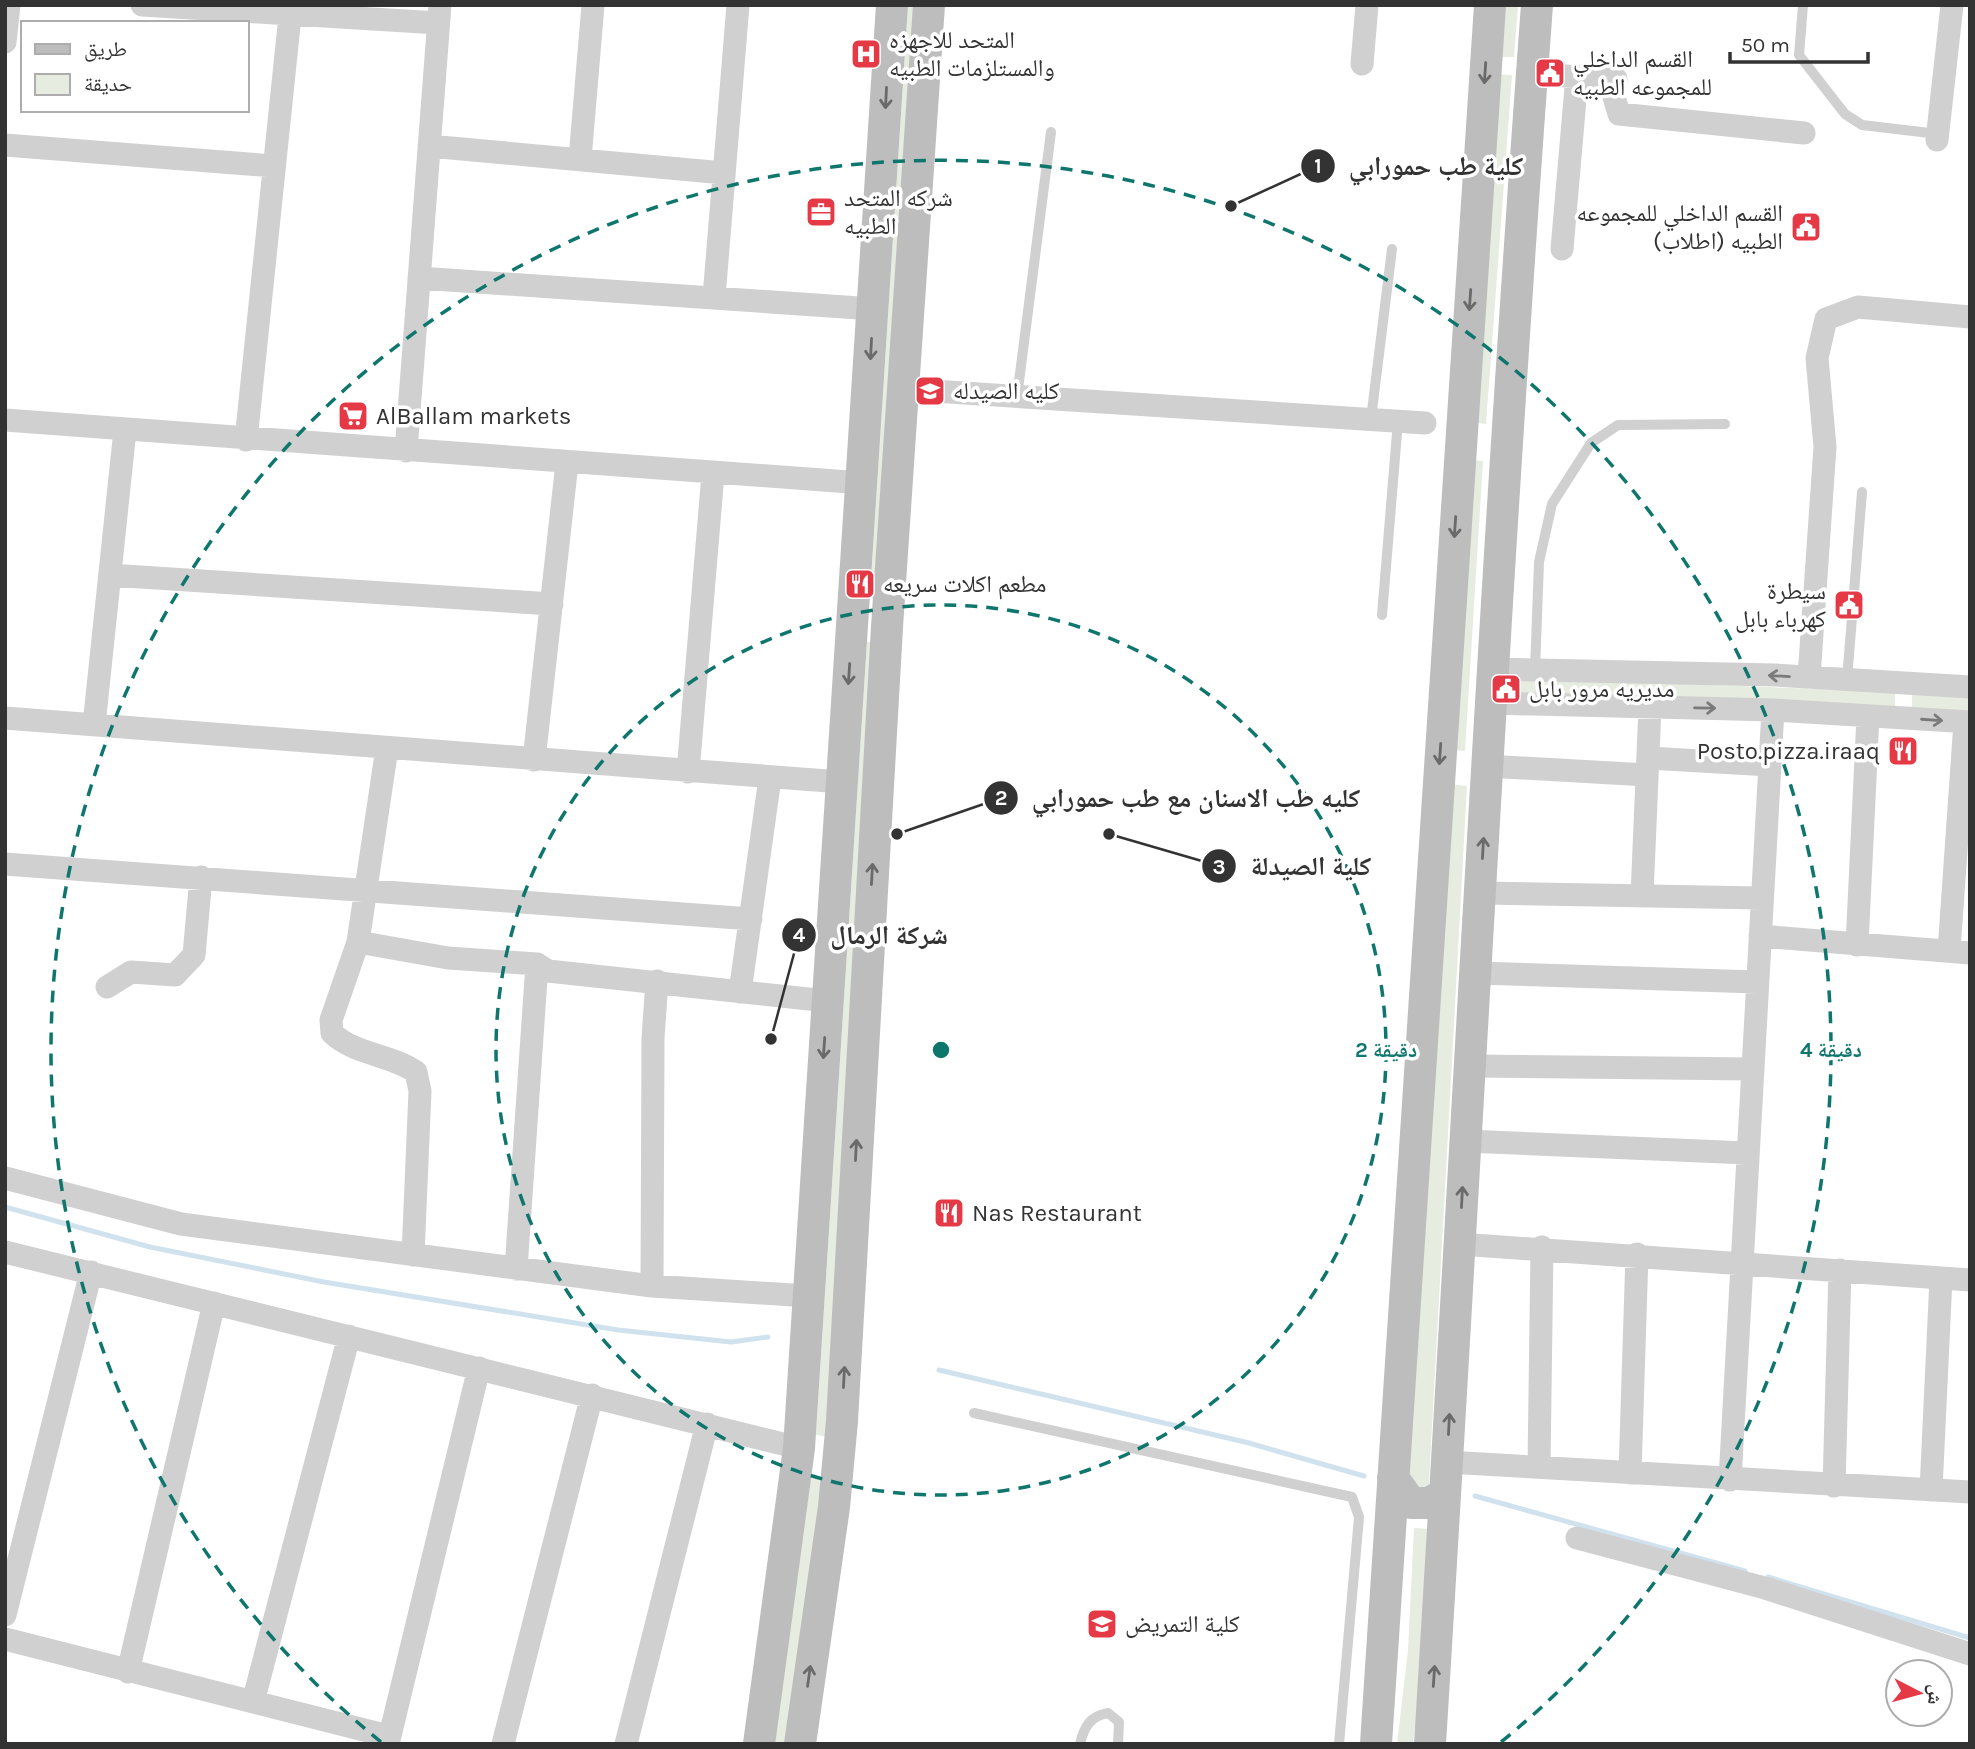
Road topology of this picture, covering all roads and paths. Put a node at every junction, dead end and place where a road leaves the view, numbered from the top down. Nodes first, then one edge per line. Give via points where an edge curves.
1 (9, 5) edge
2 (142, 5) edge
3 (593, 5) edge
4 (738, 5) edge
5 (892, 5) edge
6 (929, 5) edge
7 (1367, 5) edge
8 (1490, 5) edge
9 (1537, 5) edge
10 (1803, 5) edge
11 (1952, 5) edge
12 (439, 14) edge
13 (290, 16) junction
14 (5, 42) edge
15 (1362, 64) dead end
16 (1532, 74) junction
17 (1577, 76) junction
18 (1051, 132) dead end
19 (1804, 133) dead end
20 (1937, 137) joint
21 (5, 145) edge
22 (429, 146) junction
23 (580, 159) junction
24 (274, 166) junction
25 (724, 173) junction
26 (1392, 249) dead end
27 (1562, 249) dead end
28 (419, 278) junction
29 (714, 298) junction
30 (874, 309) junction
31 (1970, 317) edge
32 (903, 389) junction
33 (1017, 397) junction
34 (1462, 414) junction
35 (1371, 419) junction
36 (5, 420) edge
37 (1398, 421) junction
38 (1425, 423) dead end
39 (1726, 424) dead end
40 (1508, 425) junction
41 (125, 430) junction
42 (246, 440) junction
43 (406, 450) junction
44 (1459, 462) junction
45 (568, 463) junction
46 (1505, 470) junction
47 (713, 474) junction
48 (863, 483) junction
49 (1862, 492) dead end
50 (110, 575) junction
51 (855, 597) junction
52 (888, 603) junction
53 (552, 604) junction
54 (1382, 615) dead end
55 (852, 637) junction
56 (886, 642) junction
57 (1491, 669) junction
58 (1535, 670) junction
59 (1809, 677) junction
60 (1847, 680) junction
61 (1970, 687) edge
62 (1490, 703) junction
63 (1650, 707) junction
64 (1773, 710) junction
65 (1868, 716) junction
66 (5, 718) edge
67 (1968, 722) edge
68 (94, 725) junction
69 (387, 748) junction
70 (534, 760) junction
71 (1770, 765) junction
72 (1487, 766) junction
73 (1647, 767) junction
74 (688, 772) junction
75 (770, 778) junction
76 (841, 782) junction
77 (5, 864) edge
78 (201, 877) junction
79 (368, 890) junction
80 (1481, 893) junction
81 (1642, 896) junction
82 (1762, 898) junction
83 (751, 919) junction
84 (1760, 936) junction
85 (358, 942) junction
86 (1857, 945) junction
87 (1959, 952) edge
88 (537, 964) junction
89 (1476, 973) junction
90 (657, 981) junction
91 (1757, 982) junction
92 (107, 987) dead end
93 (740, 992) junction
94 (827, 1001) junction
95 (1470, 1066) junction
96 (1752, 1069) junction
97 (1465, 1142) junction
98 (1747, 1153) junction
99 (5, 1178) edge
100 (1460, 1244) junction
101 (1542, 1247) junction
102 (5, 1252) edge
103 (413, 1255) junction
104 (1637, 1255) junction
105 (1740, 1262) junction
106 (516, 1269) junction
107 (1840, 1270) junction
108 (91, 1272) junction
109 (1941, 1278) junction
110 (1970, 1280) edge
111 (652, 1286) junction
112 (808, 1296) junction
113 (214, 1303) junction
114 (349, 1336) junction
115 (479, 1368) junction
116 (592, 1395) junction
117 (974, 1413) dead end
118 (707, 1424) junction
119 (841, 1434) junction
120 (799, 1450) junction
121 (1447, 1462) junction
122 (1539, 1467) junction
123 (1630, 1473) junction
124 (837, 1476) junction
125 (1393, 1478) junction
126 (1730, 1480) junction
127 (1834, 1486) junction
128 (1931, 1490) junction
129 (1970, 1492) edge
130 (1445, 1494) junction
131 (1577, 1538) dead end
132 (1389, 1539) junction
133 (1442, 1544) junction
134 (5, 1615) edge
135 (5, 1639) edge
136 (1970, 1654) edge
137 (128, 1672) junction
138 (253, 1702) junction
139 (388, 1740) edge
140 (503, 1744) edge
141 (626, 1744) edge
142 (759, 1744) edge
143 (800, 1744) edge
144 (1080, 1744) edge
145 (1118, 1744) edge
146 (1339, 1744) edge
147 (1376, 1744) edge
148 (1430, 1744) edge

1 - 14 street
2 - 13 street
3 - 23 street
4 - 25 street
5 -> 30 main road
6 - 32 main road
7 - 15 street
8 -> 34 main road
9 - 16 main road
10 - 20 lane via 1799,55 1845,114 1862,124
11 - 20 street
12 - 13 street
12 - 22 street
13 - 24 street
16 - 17 street
16 - 40 main road
17 - 19 street via 1616,79 1614,97 1619,114
17 - 27 street
18 - 33 lane
21 - 24 street
22 - 23 street
22 - 28 street
23 - 25 street
24 - 42 street
25 - 29 street
26 - 35 lane
28 - 29 street
28 - 43 street
29 - 30 street
30 -> 48 main road
31 - 59 street via 1858,307 1826,320 1817,358 1825,447
32 - 33 street
32 - 52 main road
33 - 35 street
34 - 40 main road via 1471,428 1482,433
34 - 44 main road
35 - 37 street
36 - 41 street
37 - 38 street
37 - 54 lane
39 - 58 lane via 1618,425 1591,443 1552,504 1539,562
40 - 46 main road
41 - 42 street
41 - 50 street
42 - 43 street
43 - 45 street
44 - 46 main road via 1484,452
44 -> 125 main road
45 - 47 street
45 - 53 street
46 - 57 main road
47 - 48 street
47 - 74 street
48 - 51 main road
49 - 60 lane
50 - 53 street
50 - 68 street
51 - 52 main road via 869,607
51 - 55 main road
52 - 56 main road
53 - 70 street
55 - 56 main road via 871,632
55 -> 76 main road
119 -> 56 main road
57 - 58 street
57 - 62 main road
59 -> 58 street
59 - 60 street
60 - 61 street
62 - 63 street
62 - 72 main road
63 -> 64 street
63 - 73 street
64 - 65 street
64 - 71 street
65 -> 67 street
65 - 86 street
66 - 68 street
67 - 87 street
68 - 69 street
69 - 70 street
69 - 79 street
70 - 74 street
71 - 73 street
71 - 82 street
72 - 73 street
80 -> 72 main road
73 - 81 street
74 - 75 street
75 - 76 street
75 - 83 street
76 - 94 main road
77 - 78 street
78 - 79 street
78 - 92 street via 194,955 175,975 131,972
79 - 83 street
79 - 85 street
80 - 81 street
80 - 89 main road
81 - 82 street
82 - 84 street
83 - 93 street
84 - 86 street
84 - 91 street
85 - 88 street via 449,958
85 - 103 street via 331,1020 332,1033 344,1045 402,1063 416,1072 420,1090
86 - 87 street
88 - 90 street via 548,971
88 - 106 street
89 - 91 street
89 - 95 main road
90 - 93 street
90 - 111 street
91 - 96 street
93 - 94 street
94 -> 112 main road
95 - 96 street
95 - 97 main road
96 - 98 street
97 - 98 street
100 -> 97 main road
98 - 105 street
99 - 103 street via 181,1224
100 - 101 street
121 -> 100 main road
101 - 104 street
101 - 122 street
102 - 108 street
103 - 106 street
104 - 105 street
104 - 123 street
105 - 107 street
105 - 126 street
106 - 111 street
107 - 109 street
107 - 127 street
108 - 113 street
108 - 134 street
109 - 110 street
109 - 128 street
111 - 112 street
112 - 120 main road
113 - 114 street
113 - 137 street
114 - 115 street
114 - 138 street
115 - 116 street
115 - 139 street
116 - 118 street
116 - 140 street
117 - 146 lane via 1352,1497 1359,1517
118 - 120 street
118 - 141 street
119 - 120 main road
119 - 124 main road
120 - 124 main road
120 - 142 main road
121 - 122 street
121 - 130 main road
122 - 123 street
123 - 126 street
143 -> 124 main road
125 - 130 main road via 1406,1500 1416,1504
125 - 132 main road
126 - 127 street
127 - 128 street
128 - 129 street
130 - 133 main road
131 - 136 street via 1765,1588
132 - 133 main road via 1403,1527 1421,1524
132 - 147 main road
148 -> 133 main road
135 - 137 street
137 - 138 street
138 - 139 street
144 - 145 lane via 1083,1730 1096,1715 1108,1713 1119,1722

